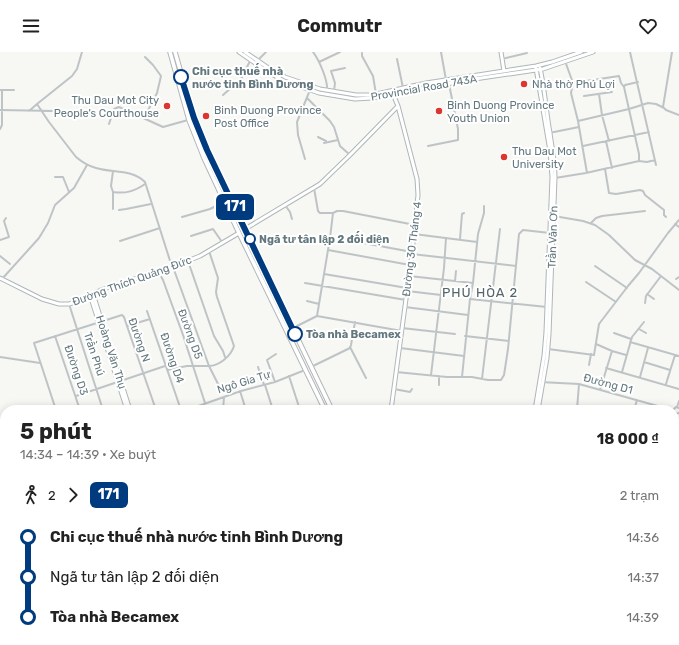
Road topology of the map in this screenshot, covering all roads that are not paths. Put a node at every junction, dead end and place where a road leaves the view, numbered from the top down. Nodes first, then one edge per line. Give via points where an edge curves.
1 (82, 52) edge
2 (170, 52) edge
3 (175, 52) edge
4 (239, 52) edge
5 (245, 52) edge
6 (266, 52) edge
7 (313, 52) edge
8 (340, 52) edge
9 (441, 52) edge
10 (501, 52) edge
11 (581, 52) edge
12 (593, 52) edge
13 (630, 52) edge
14 (672, 52) edge
15 (362, 53) edge
16 (528, 53) dead end
17 (145, 57) dead end
18 (397, 59) dead end
19 (502, 59) junction
20 (250, 61) junction
21 (257, 61) junction
22 (565, 61) junction
23 (319, 62) junction
24 (538, 67) junction
25 (345, 68) dead end
26 (505, 72) junction
27 (446, 80) junction
28 (573, 82) junction
29 (638, 82) junction
30 (448, 83) junction
31 (624, 87) junction
32 (404, 88) junction
33 (14, 90) dead end
34 (310, 90) junction
35 (327, 90) junction
36 (392, 90) junction
37 (1, 91) edge
38 (334, 92) junction
39 (612, 92) dead end
40 (376, 94) junction
41 (393, 94) junction
42 (599, 94) junction
43 (223, 95) dead end
44 (584, 96) dead end
45 (307, 98) junction
46 (37, 104) junction
47 (643, 105) junction
48 (398, 106) junction
49 (664, 108) junction
50 (629, 109) junction
51 (1, 110) edge
52 (29, 111) junction
53 (42, 111) junction
54 (55, 111) dead end
55 (679, 115) edge
56 (602, 116) junction
57 (144, 118) junction
58 (194, 118) junction
59 (189, 120) junction
60 (578, 121) junction
61 (109, 124) dead end
62 (579, 127) junction
63 (0, 129) edge
64 (649, 132) junction
65 (548, 133) junction
66 (634, 135) junction
67 (318, 137) dead end
68 (338, 140) junction
69 (607, 141) junction
70 (327, 142) junction
71 (324, 143) dead end
72 (428, 146) dead end
73 (583, 146) junction
74 (350, 155) junction
75 (305, 159) dead end
76 (656, 160) junction
77 (639, 161) junction
78 (87, 164) junction
79 (656, 165) dead end
80 (612, 168) junction
81 (605, 169) junction
82 (113, 171) junction
83 (587, 173) junction
84 (55, 177) dead end
85 (555, 178) junction
86 (145, 184) junction
87 (314, 188) junction
88 (69, 192) junction
89 (113, 192) junction
90 (224, 202) junction
91 (152, 204) junction
92 (285, 206) junction
93 (484, 206) dead end
94 (113, 209) dead end
95 (118, 210) dead end
96 (645, 211) dead end
97 (333, 213) junction
98 (464, 213) dead end
99 (553, 216) junction
100 (182, 217) dead end
101 (666, 217) dead end
102 (6, 218) dead end
103 (292, 219) dead end
104 (679, 220) edge
105 (591, 223) junction
106 (675, 224) junction
107 (415, 225) junction
108 (679, 227) edge
109 (160, 228) junction
110 (246, 229) junction
111 (500, 229) dead end
112 (239, 233) junction
113 (550, 233) junction
114 (414, 234) junction
115 (191, 236) dead end
116 (331, 237) junction
117 (446, 238) junction
118 (460, 239) junction
119 (0, 240) edge
120 (120, 241) dead end
121 (222, 242) junction
122 (478, 242) junction
123 (208, 250) junction
124 (328, 250) junction
125 (412, 253) junction
126 (0, 256) edge
127 (445, 258) junction
128 (188, 261) junction
129 (475, 262) junction
130 (10, 264) dead end
131 (495, 264) junction
132 (645, 264) junction
133 (410, 265) junction
134 (516, 266) junction
135 (595, 266) dead end
136 (172, 267) junction
137 (158, 270) junction
138 (456, 271) dead end
139 (324, 274) junction
140 (409, 276) junction
141 (662, 276) junction
142 (679, 277) edge
143 (1, 279) edge
144 (676, 279) dead end
145 (443, 280) junction
146 (455, 281) junction
147 (586, 282) dead end
148 (305, 283) dead end
149 (473, 283) junction
150 (322, 286) junction
151 (627, 288) junction
152 (407, 290) junction
153 (679, 290) edge
154 (92, 294) junction
155 (647, 294) junction
156 (441, 295) junction
157 (470, 299) junction
158 (654, 299) dead end
159 (406, 300) junction
160 (491, 301) junction
161 (306, 302) dead end
162 (616, 302) junction
163 (513, 303) junction
164 (645, 303) dead end
165 (69, 304) junction
166 (319, 304) junction
167 (405, 307) junction
168 (547, 307) junction
169 (147, 311) dead end
170 (439, 311) junction
171 (468, 315) junction
172 (317, 316) junction
173 (150, 320) junction
174 (100, 321) junction
175 (355, 322) junction
176 (644, 322) dead end
177 (127, 326) junction
178 (77, 328) junction
179 (292, 329) junction
180 (639, 329) junction
181 (402, 330) junction
182 (436, 332) junction
183 (614, 333) dead end
184 (456, 334) dead end
185 (646, 334) dead end
186 (55, 336) junction
187 (465, 336) junction
188 (487, 338) junction
189 (631, 339) junction
190 (509, 341) junction
191 (630, 342) junction
192 (596, 344) junction
193 (350, 347) junction
194 (400, 348) junction
195 (548, 348) junction
196 (648, 348) junction
197 (612, 351) junction
198 (434, 352) junction
199 (276, 354) dead end
200 (590, 354) junction
201 (626, 355) junction
202 (674, 355) junction
203 (464, 356) junction
204 (679, 356) edge
205 (0, 357) edge
206 (225, 357) junction
207 (644, 362) junction
208 (40, 363) junction
209 (193, 365) junction
210 (589, 365) dead end
211 (166, 366) junction
212 (209, 366) junction
213 (258, 367) dead end
214 (310, 367) junction
215 (606, 368) junction
216 (306, 369) junction
217 (167, 370) junction
218 (670, 370) junction
219 (396, 372) junction
220 (622, 372) junction
221 (143, 374) junction
222 (431, 375) junction
223 (289, 376) junction
224 (439, 376) junction
225 (462, 377) junction
226 (640, 377) junction
227 (366, 378) dead end
228 (482, 379) junction
229 (119, 382) junction
230 (274, 382) junction
231 (541, 382) junction
232 (579, 384) junction
233 (265, 385) junction
234 (439, 385) dead end
235 (666, 385) junction
236 (96, 389) junction
237 (394, 389) junction
238 (412, 389) dead end
239 (679, 389) edge
240 (600, 390) junction
241 (240, 391) junction
242 (230, 394) junction
243 (76, 396) junction
244 (224, 397) junction
245 (124, 398) junction
246 (637, 400) junction
247 (205, 403) junction
248 (54, 405) edge
249 (79, 405) edge
250 (101, 405) edge
251 (126, 405) edge
252 (128, 405) edge
253 (154, 405) edge
254 (180, 405) edge
255 (200, 405) edge
256 (224, 405) edge
257 (244, 405) edge
258 (271, 405) edge
259 (298, 405) edge
260 (323, 405) edge
261 (329, 405) edge
262 (392, 405) edge
263 (536, 405) edge
264 (539, 405) edge
265 (577, 405) edge
266 (636, 405) edge
267 (654, 405) edge

1 - 46 street via 72,76
2 - 59 highway
3 - 58 highway
4 - 20 street, Provincial Road 743A
5 - 21 street, Provincial Road 743A
6 - 21 street
7 - 23 street
8 - 23 street
9 - 27 street
10 - 19 street
11 - 24 street, Provincial Road 743A
12 - 22 street, Provincial Road 743A
13 - 29 street
14 - 49 street
15 - 40 street via 373,76
16 - 19 street
17 - 57 street via 161,76 157,93
18 - 32 street
19 - 26 street
20 - 34 street, Provincial Road 743A via 284,81
20 - 43 street via 241,79
21 - 35 street, Provincial Road 743A via 285,77
22 - 24 street, Provincial Road 743A
22 - 28 street
23 - 35 street
24 - 26 street, Provincial Road 743A
24 - 65 street, Trần Văn Ơn
25 - 38 street via 331,71 335,83
26 - 27 street, Provincial Road 743A
26 - 30 street, Provincial Road 743A
27 - 32 street, Provincial Road 743A
28 - 31 street via 618,76
28 - 60 street via 572,93
29 - 31 street
29 - 47 street
30 - 41 street, Provincial Road 743A
30 - 72 street via 458,140
31 - 50 street
32 - 36 street, Provincial Road 743A
33 - 37 street
34 - 41 street, Provincial Road 743A via 355,99
34 - 45 street
35 - 38 street, Provincial Road 743A
36 - 40 street, Provincial Road 743A
36 - 41 street, Đường 30 Tháng 4
37 - 51 street
38 - 40 street, Provincial Road 743A
39 - 42 street
41 - 48 street, Đường 30 Tháng 4
42 - 44 street
42 - 56 street
45 - 68 street via 334,127
45 - 75 street via 297,122
46 - 52 street
46 - 53 street
47 - 49 street via 651,103
47 - 50 street
47 - 64 street
48 - 74 street
48 - 107 street, Đường 30 Tháng 4 via 418,187
49 - 55 street
50 - 56 street
50 - 66 street
51 - 52 street
51 - 63 street
52 - 53 street
53 - 54 street
53 - 78 street via 76,157
56 - 60 street
56 - 69 street
57 - 59 street via 166,127
57 - 61 street via 116,107
58 - 59 highway
58 - 110 highway via 210,157
59 - 90 highway
60 - 62 street
62 - 65 street
62 - 73 street
64 - 66 street
64 - 76 street
65 - 85 street, Trần Văn Ơn via 554,156
65 - 99 street, Trần Văn Ơn
66 - 69 street
66 - 77 street
67 - 70 street
68 - 70 street
68 - 74 street via 340,146
69 - 73 street
69 - 80 street
70 - 71 street
73 - 83 street
74 - 87 street
76 - 77 street
76 - 79 street
77 - 80 street
78 - 82 street
78 - 88 street
80 - 81 street
81 - 83 street
81 - 101 street via 609,193 643,191 664,210
82 - 86 street via 134,175 141,178
82 - 89 street
83 - 85 street
84 - 88 street via 63,177
85 - 99 street, Trần Văn Ơn
86 - 89 street via 131,192
86 - 91 street
87 - 92 street
87 - 97 street via 320,214
88 - 143 street via 55,205 39,238
89 - 94 street
90 - 100 street
90 - 112 highway
91 - 95 street
91 - 109 street
92 - 103 street
92 - 110 street
93 - 122 street
96 - 105 street via 602,216
97 - 107 street via 343,211
97 - 116 street
98 - 118 street
99 - 105 street
99 - 113 street, Trần Văn Ơn
99 - 195 street, Trần Văn Ơn
102 - 119 street via 4,220 9,238
104 - 106 street
105 - 132 street via 609,235 635,260
106 - 108 street
106 - 132 street
107 - 114 street, Đường 30 Tháng 4
109 - 120 street
109 - 136 street
110 - 112 highway
110 - 179 highway
111 - 131 street
112 - 121 street, Đường Thích Quảng Đức
112 - 216 highway
113 - 134 street via 521,230
113 - 168 street, Trần Văn Ơn
114 - 117 street
114 - 125 street, Đường 30 Tháng 4
115 - 121 street via 213,229
116 - 124 street
116 - 125 street
117 - 118 street
117 - 127 street
118 - 122 street
121 - 123 street, Đường Thích Quảng Đức
122 - 129 street
123 - 128 street, Đường Thích Quảng Đức
123 - 206 street via 218,278 217,297 234,345 234,349
124 - 133 street
124 - 139 street
125 - 127 street
125 - 133 street, Đường 30 Tháng 4
126 - 130 street
127 - 129 street
127 - 145 street
128 - 136 street, Đường Thích Quảng Đức
128 - 206 street via 214,336
129 - 131 street
129 - 149 street
131 - 134 street
131 - 160 street
132 - 141 street
132 - 151 street
133 - 140 street, Đường 30 Tháng 4
134 - 163 street
135 - 151 street
136 - 137 street, Đường Thích Quảng Đức
136 - 212 street
137 - 154 street, Đường Thích Quảng Đức
137 - 209 street, Đường D5
138 - 146 street
139 - 150 street
139 - 152 street
140 - 145 street
140 - 152 street, Đường 30 Tháng 4
141 - 153 street
141 - 155 street
142 - 144 street
143 - 165 street, Đường Thích Quảng Đức via 42,299
145 - 146 street
145 - 156 street
146 - 149 street
147 - 162 street
148 - 150 street
149 - 157 street
150 - 159 street
150 - 166 street
151 - 162 street
152 - 156 street
152 - 159 street, Đường 30 Tháng 4
154 - 165 street, Đường Thích Quảng Đức
154 - 174 street, Hoàng Văn Thụ
155 - 158 street
155 - 164 street
156 - 170 street
157 - 160 street
157 - 171 street
159 - 167 street, Đường 30 Tháng 4
160 - 163 street
160 - 188 street
161 - 166 street
162 - 192 street via 599,324
163 - 168 street
163 - 190 street
165 - 178 street, Trần Phú
166 - 172 street
167 - 170 street
167 - 181 street, Đường 30 Tháng 4
168 - 231 street, Trần Văn Ơn
169 - 173 street, Đường D4
170 - 171 street
170 - 182 street
171 - 187 street
172 - 175 street
172 - 179 street
173 - 177 street
173 - 211 street, Đường D4
174 - 177 street, Đường N via 122,315
174 - 178 street, Đường N
174 - 229 street, Hoàng Văn Thụ
175 - 181 street
175 - 193 street
176 - 180 street
177 - 221 street, Đường N
178 - 186 street, Đường N
178 - 236 street, Trần Phú
179 - 214 highway
180 - 185 street
180 - 189 street
181 - 182 street
181 - 194 street, Đường 30 Tháng 4
182 - 184 street
182 - 198 street
183 - 189 street
186 - 208 street, Đường N via 34,344
186 - 243 street, Đường D3
187 - 188 street
187 - 203 street
188 - 190 street
188 - 228 street
189 - 191 street
190 - 228 street via 503,378 500,381
191 - 196 street
191 - 201 street
192 - 197 street
192 - 200 street via 594,355
193 - 214 street
193 - 227 street
194 - 198 street
194 - 219 street, Đường 30 Tháng 4
195 - 200 street
195 - 231 street, Trần Văn Ơn
196 - 202 street
196 - 207 street
197 - 201 street
197 - 215 street
198 - 203 street
198 - 222 street
199 - 230 street via 267,360
200 - 210 street
201 - 220 street
202 - 204 street
202 - 218 street
203 - 225 street
205 - 208 street
206 - 212 street via 218,365
207 - 218 street
207 - 226 street
208 - 248 street, Đường N
209 - 212 street
209 - 217 street
209 - 247 street, Đường D5
211 - 217 street, Đường D4
211 - 221 street
212 - 242 street via 218,384
213 - 233 street
214 - 216 highway
214 - 261 highway
215 - 220 street
215 - 240 street
216 - 223 street, Ngô Gia Tự
216 - 260 highway
217 - 254 street, Đường D4
218 - 235 street
219 - 222 street
219 - 237 street, Đường 30 Tháng 4
220 - 226 street
221 - 229 street
221 - 253 street, Đường N
222 - 224 street
223 - 230 street, Ngô Gia Tự
223 - 259 street
224 - 225 street
224 - 234 street
225 - 228 street
226 - 235 street
229 - 236 street
229 - 245 street, Hoàng Văn Thụ
230 - 233 street, Ngô Gia Tự
231 - 232 street, Đường D1
231 - 263 street, Trần Văn Ơn
231 - 264 street, Trần Văn Ơn
232 - 240 street, Đường D1
232 - 265 street
233 - 241 street, Ngô Gia Tự
233 - 258 street
235 - 239 street
236 - 243 street
236 - 250 street, Trần Phú
237 - 238 street via 410,392
237 - 262 street, Đường 30 Tháng 4
240 - 246 street, Đường D1
241 - 242 street, Ngô Gia Tự
241 - 257 street
242 - 244 street, Ngô Gia Tự
243 - 249 street, Đường D3
244 - 247 street, Ngô Gia Tự
244 - 256 street
245 - 251 street, Hoàng Văn Thụ
245 - 252 street, Hoàng Văn Thụ
246 - 266 street
246 - 267 street, Đường D1
247 - 255 street, Ngô Gia Tự

